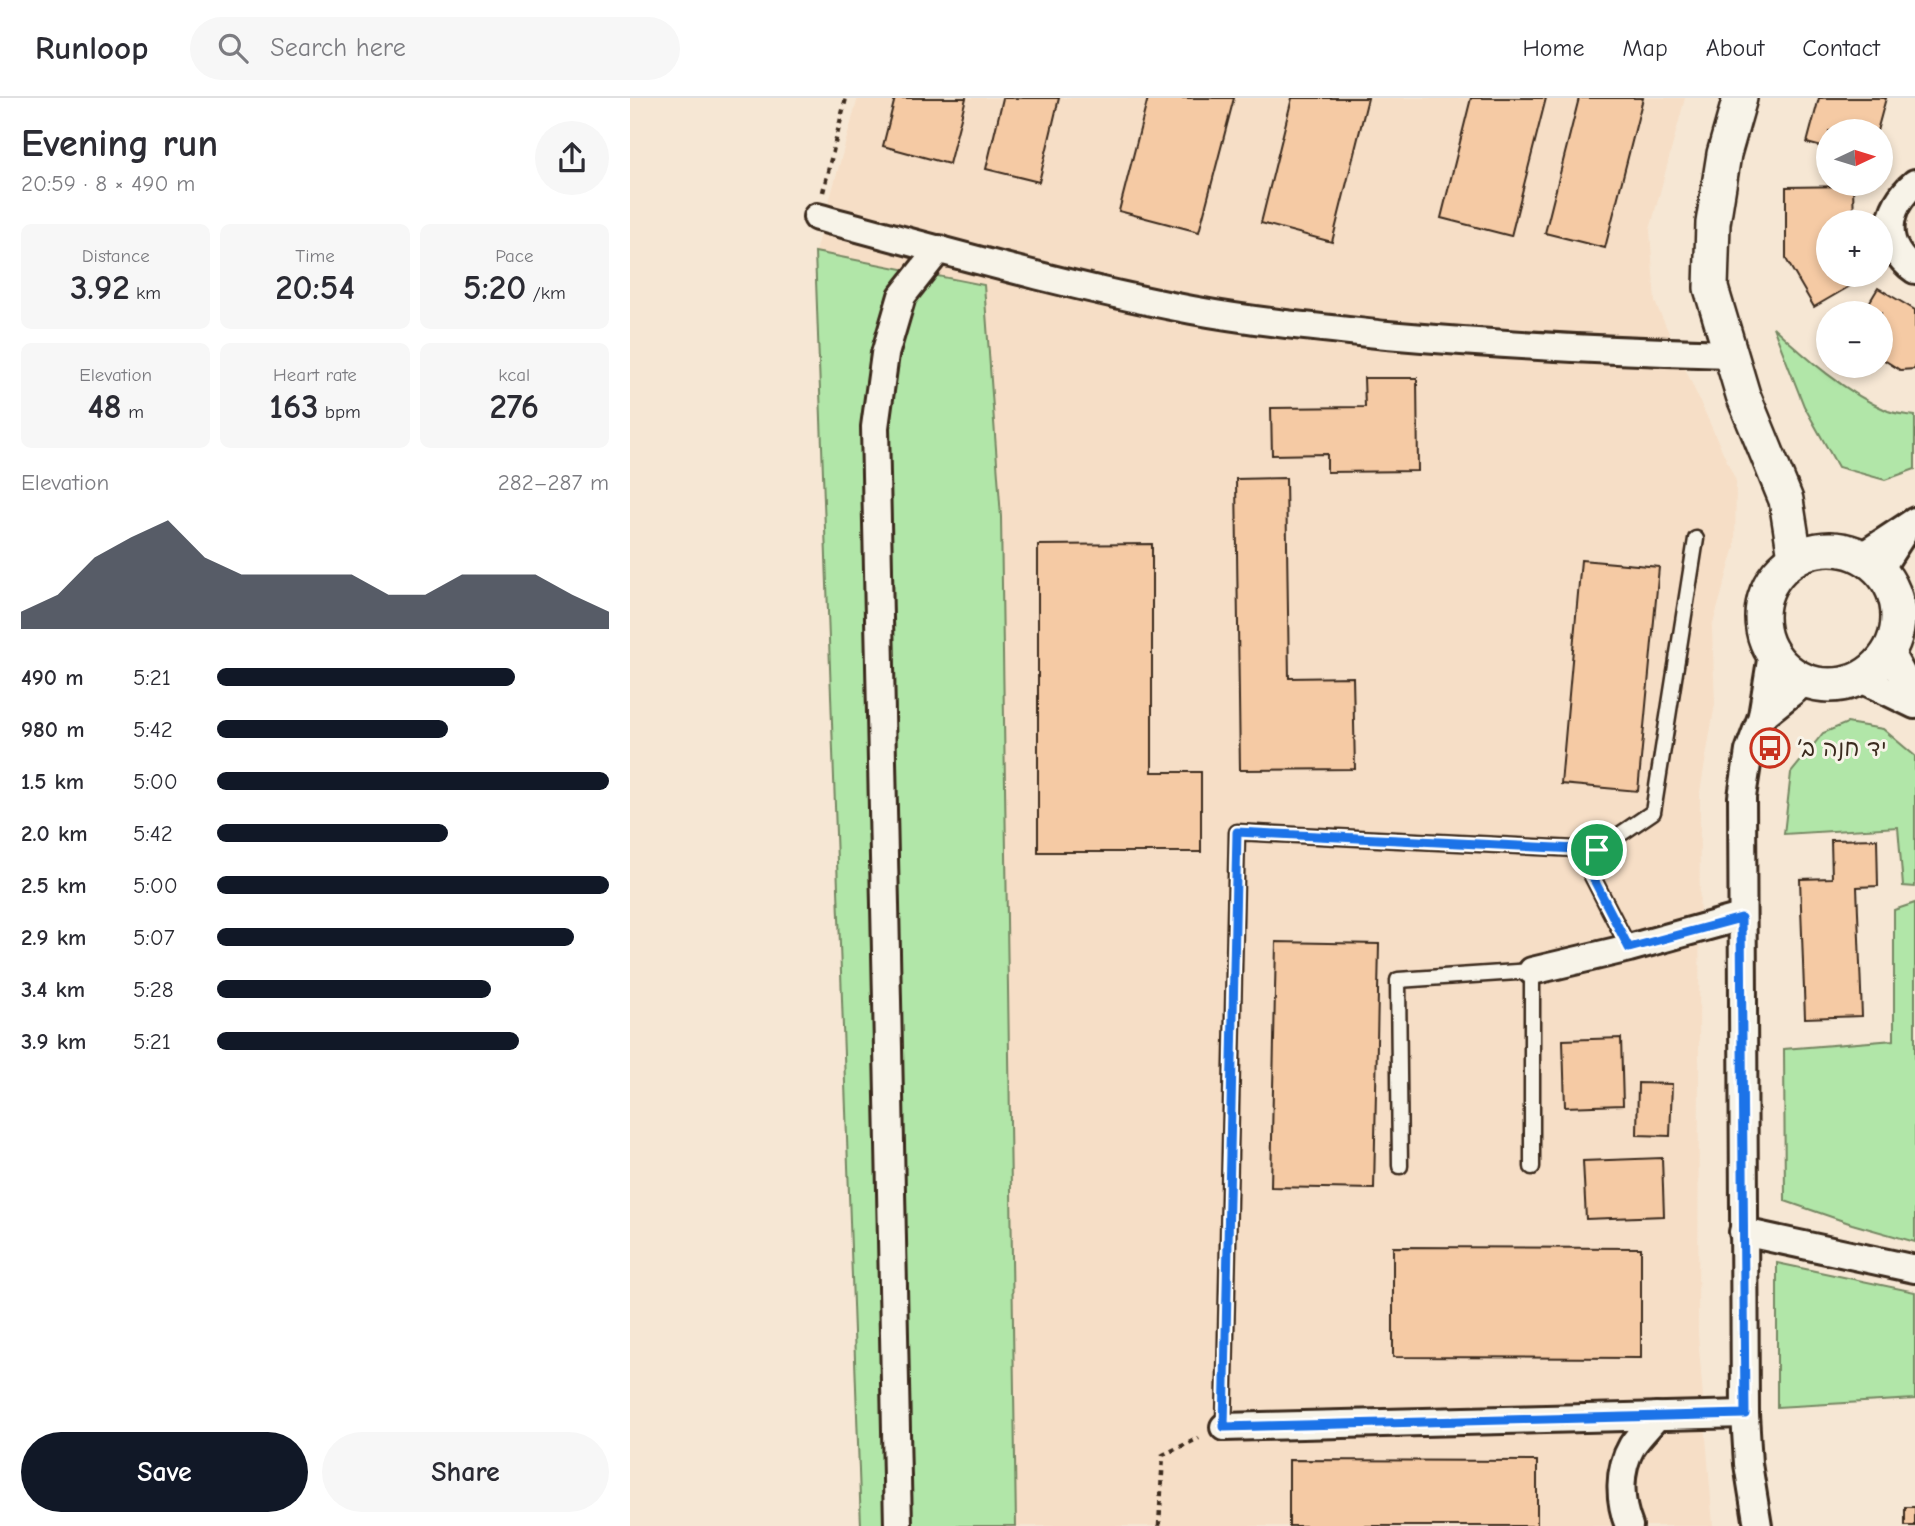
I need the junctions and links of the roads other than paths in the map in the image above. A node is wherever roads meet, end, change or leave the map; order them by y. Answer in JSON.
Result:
{"nodes":[{"id":1,"x":1740,"y":98,"type":"edge"},
{"id":2,"x":1915,"y":183,"type":"edge"},
{"id":3,"x":817,"y":217,"type":"road end"},
{"id":4,"x":939,"y":249,"type":"junction"},
{"id":5,"x":1915,"y":270,"type":"edge"},
{"id":6,"x":1731,"y":354,"type":"junction"},
{"id":7,"x":1786,"y":500,"type":"junction"},
{"id":8,"x":1911,"y":525,"type":"edge"},
{"id":9,"x":1696,"y":539,"type":"dead end"},
{"id":10,"x":1827,"y":548,"type":"junction"},
{"id":11,"x":1795,"y":557,"type":"junction"},
{"id":12,"x":1871,"y":562,"type":"junction"},
{"id":13,"x":1889,"y":651,"type":"junction"},
{"id":14,"x":1772,"y":654,"type":"junction"},
{"id":15,"x":1859,"y":678,"type":"junction"},
{"id":16,"x":1806,"y":681,"type":"junction"},
{"id":17,"x":1915,"y":698,"type":"edge"},
{"id":18,"x":1915,"y":705,"type":"edge"},
{"id":19,"x":1762,"y":716,"type":"junction"},
{"id":20,"x":1597,"y":850,"type":"junction"},
{"id":21,"x":1741,"y":918,"type":"junction"},
{"id":22,"x":1629,"y":948,"type":"junction"},
{"id":23,"x":1532,"y":971,"type":"junction"},
{"id":24,"x":1400,"y":1166,"type":"dead end"},
{"id":25,"x":1532,"y":1167,"type":"dead end"},
{"id":26,"x":1743,"y":1232,"type":"junction"},
{"id":27,"x":1915,"y":1269,"type":"edge"},
{"id":28,"x":1745,"y":1414,"type":"junction"},
{"id":29,"x":1657,"y":1416,"type":"junction"},
{"id":30,"x":1224,"y":1427,"type":"joint"},
{"id":31,"x":898,"y":1526,"type":"edge"},
{"id":32,"x":1629,"y":1526,"type":"edge"},
{"id":33,"x":1758,"y":1526,"type":"edge"}],
"edges":[{"from":1,"to":6,"type":"street"},
{"from":2,"to":5,"type":"street"},
{"from":3,"to":4,"type":"street"},
{"from":4,"to":6,"type":"street"},
{"from":4,"to":31,"type":"street"},
{"from":6,"to":7,"type":"street"},
{"from":7,"to":10,"type":"street"},
{"from":7,"to":11,"type":"street"},
{"from":8,"to":12,"type":"street"},
{"from":9,"to":20,"type":"lane"},
{"from":10,"to":11,"type":"street"},
{"from":10,"to":12,"type":"street"},
{"from":11,"to":14,"type":"street"},
{"from":12,"to":13,"type":"street"},
{"from":13,"to":15,"type":"street"},
{"from":13,"to":17,"type":"street"},
{"from":14,"to":16,"type":"street"},
{"from":14,"to":19,"type":"street"},
{"from":15,"to":16,"type":"street"},
{"from":15,"to":18,"type":"street"},
{"from":16,"to":19,"type":"street"},
{"from":19,"to":21,"type":"street"},
{"from":20,"to":22,"type":"lane"},
{"from":20,"to":30,"type":"lane"},
{"from":21,"to":22,"type":"street"},
{"from":21,"to":26,"type":"street"},
{"from":22,"to":23,"type":"street"},
{"from":23,"to":24,"type":"lane"},
{"from":23,"to":25,"type":"lane"},
{"from":26,"to":27,"type":"street"},
{"from":26,"to":28,"type":"street"},
{"from":28,"to":29,"type":"street"},
{"from":28,"to":33,"type":"street"},
{"from":29,"to":30,"type":"street"},
{"from":29,"to":32,"type":"street"}]}
